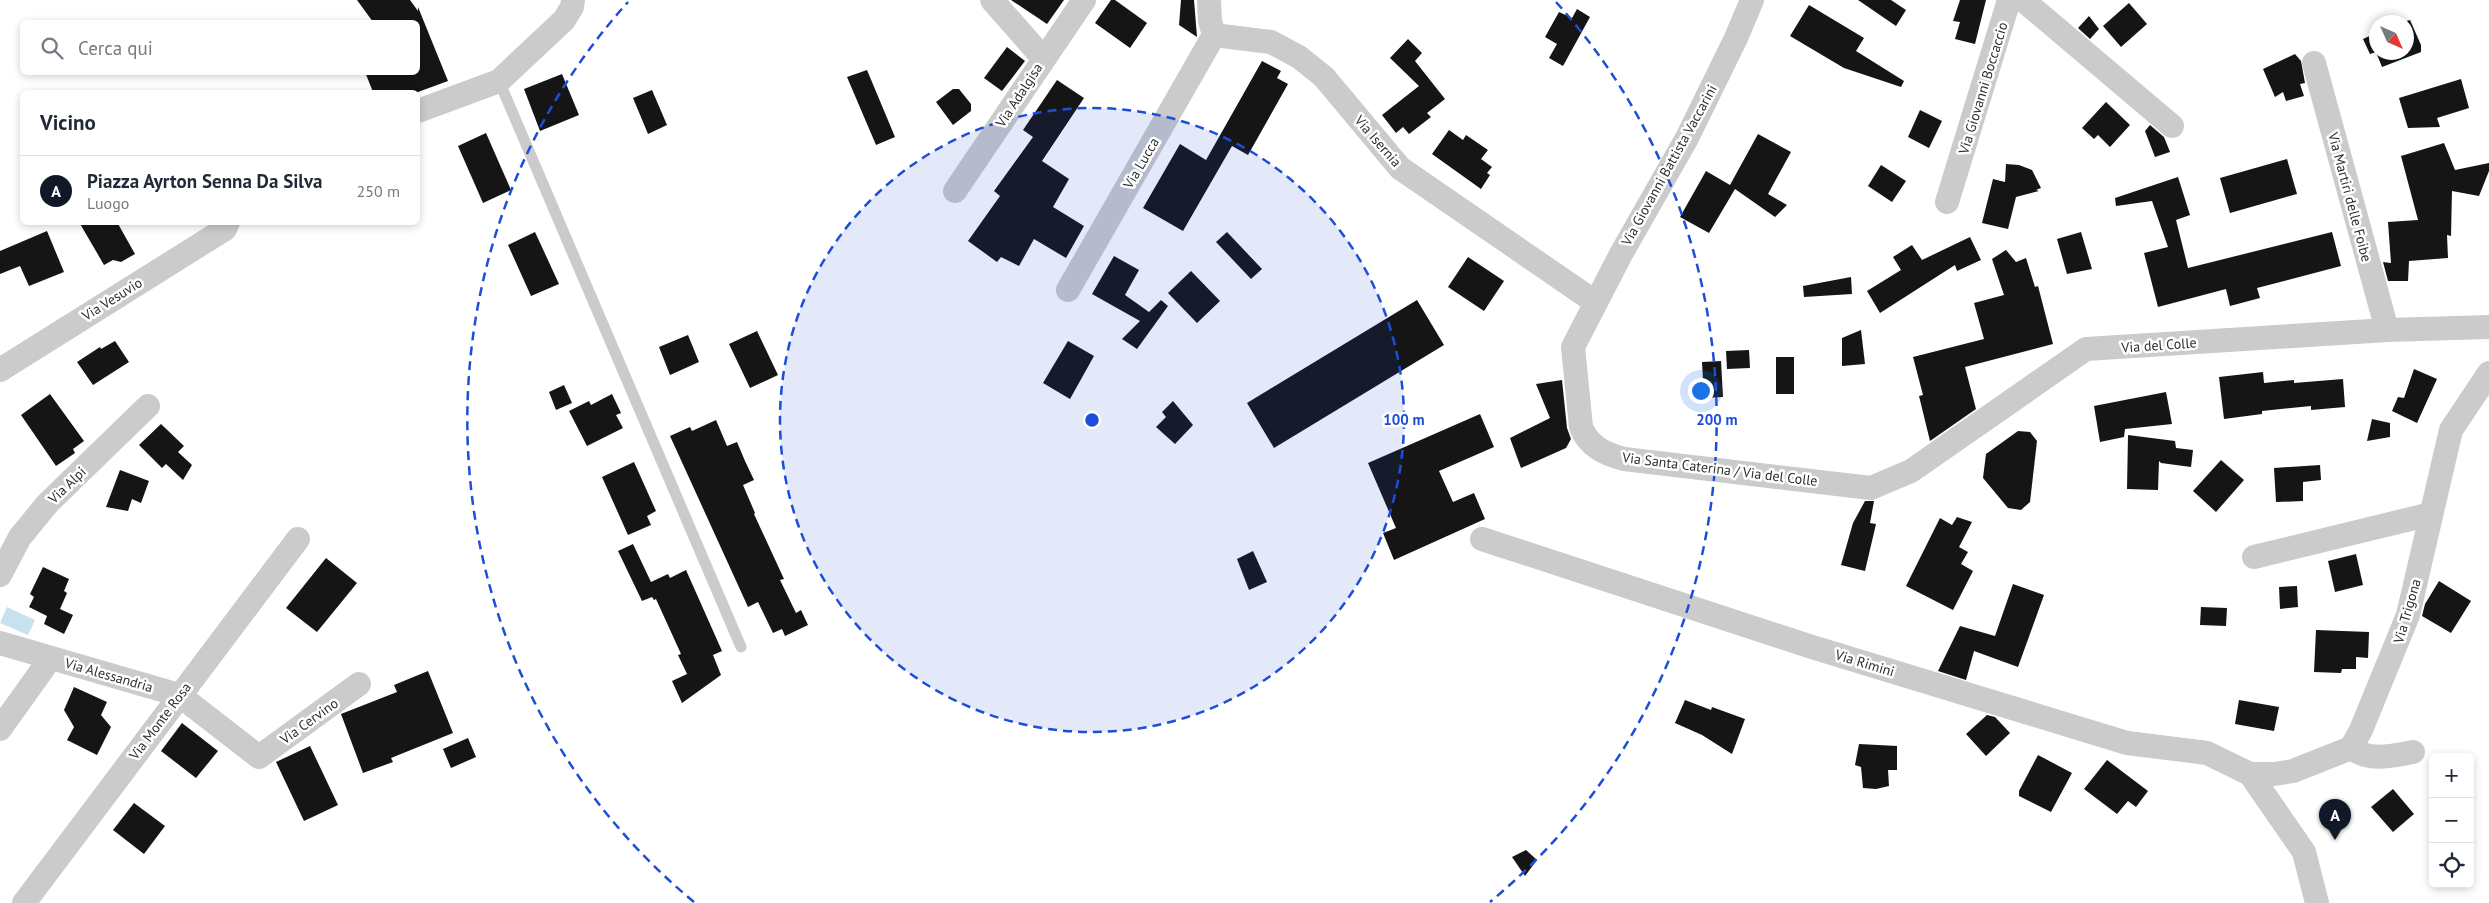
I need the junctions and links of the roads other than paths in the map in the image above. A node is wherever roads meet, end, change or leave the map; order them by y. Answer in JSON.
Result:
{"nodes":[{"id":1,"x":573,"y":0,"type":"edge"},
{"id":2,"x":992,"y":0,"type":"edge"},
{"id":3,"x":1084,"y":0,"type":"edge"},
{"id":4,"x":1209,"y":0,"type":"edge"},
{"id":5,"x":1752,"y":0,"type":"edge"},
{"id":6,"x":2009,"y":0,"type":"edge"},
{"id":7,"x":2023,"y":0,"type":"edge"},
{"id":8,"x":1214,"y":35,"type":"junction"},
{"id":9,"x":1044,"y":58,"type":"junction"},
{"id":10,"x":2314,"y":63,"type":"dead end"},
{"id":11,"x":499,"y":80,"type":"junction"},
{"id":12,"x":420,"y":110,"type":"edge"},
{"id":13,"x":2172,"y":126,"type":"dead end"},
{"id":14,"x":955,"y":191,"type":"dead end"},
{"id":15,"x":1947,"y":202,"type":"dead end"},
{"id":16,"x":226,"y":226,"type":"edge"},
{"id":17,"x":1068,"y":290,"type":"dead end"},
{"id":18,"x":1596,"y":302,"type":"junction"},
{"id":19,"x":2489,"y":327,"type":"edge"},
{"id":20,"x":2387,"y":330,"type":"junction"},
{"id":21,"x":0,"y":370,"type":"edge"},
{"id":22,"x":2489,"y":373,"type":"edge"},
{"id":23,"x":1577,"y":398,"type":"joint"},
{"id":24,"x":148,"y":406,"type":"dead end"},
{"id":25,"x":1871,"y":488,"type":"joint"},
{"id":26,"x":2431,"y":514,"type":"junction"},
{"id":27,"x":298,"y":539,"type":"dead end"},
{"id":28,"x":1482,"y":539,"type":"dead end"},
{"id":29,"x":2254,"y":557,"type":"dead end"},
{"id":30,"x":0,"y":575,"type":"edge"},
{"id":31,"x":0,"y":643,"type":"edge"},
{"id":32,"x":741,"y":647,"type":"dead end"},
{"id":33,"x":50,"y":659,"type":"junction"},
{"id":34,"x":359,"y":684,"type":"dead end"},
{"id":35,"x":179,"y":695,"type":"junction"},
{"id":36,"x":0,"y":729,"type":"edge"},
{"id":37,"x":2351,"y":748,"type":"junction"},
{"id":38,"x":2413,"y":752,"type":"dead end"},
{"id":39,"x":259,"y":757,"type":"joint"},
{"id":40,"x":2250,"y":774,"type":"junction"},
{"id":41,"x":24,"y":903,"type":"edge"},
{"id":42,"x":2317,"y":903,"type":"edge"}],
"edges":[{"from":1,"to":11,"type":"street"},
{"from":2,"to":9,"type":"street"},
{"from":3,"to":9,"type":"street","name":"Via Adalgisa"},
{"from":4,"to":8,"type":"street"},
{"from":5,"to":18,"type":"street","name":"Via Giovanni Battista Vaccarini"},
{"from":6,"to":15,"type":"street","name":"Via Giovanni Boccaccio"},
{"from":7,"to":13,"type":"street"},
{"from":8,"to":17,"type":"street","name":"Via Lucca"},
{"from":8,"to":18,"type":"street","name":"Via Isernia"},
{"from":9,"to":14,"type":"street","name":"Via Adalgisa"},
{"from":10,"to":20,"type":"street","name":"Via Martiri delle Foibe"},
{"from":11,"to":12,"type":"street"},
{"from":11,"to":32,"type":"lane"},
{"from":16,"to":21,"type":"street","name":"Via Vesuvio"},
{"from":18,"to":23,"type":"street","name":"Via Giovanni Battista Vaccarini"},
{"from":19,"to":20,"type":"street","name":"Via del Colle"},
{"from":20,"to":25,"type":"street","name":"Via del Colle"},
{"from":22,"to":26,"type":"street","name":"Via Trigona"},
{"from":23,"to":25,"type":"street","name":"Via Santa Caterina / Via del Colle"},
{"from":24,"to":30,"type":"street","name":"Via Alpi"},
{"from":26,"to":29,"type":"street"},
{"from":26,"to":37,"type":"street","name":"Via Trigona"},
{"from":27,"to":35,"type":"street","name":"Via Monte Rosa"},
{"from":28,"to":40,"type":"street","name":"Via Rimini"},
{"from":31,"to":33,"type":"street","name":"Via Alessandria"},
{"from":33,"to":35,"type":"street","name":"Via Alessandria"},
{"from":33,"to":36,"type":"street"},
{"from":34,"to":39,"type":"street","name":"Via Cervino"},
{"from":35,"to":39,"type":"street","name":"Via Alessandria"},
{"from":35,"to":41,"type":"street","name":"Via Monte Rosa"},
{"from":37,"to":38,"type":"street"},
{"from":37,"to":40,"type":"street"},
{"from":40,"to":42,"type":"street"}]}
